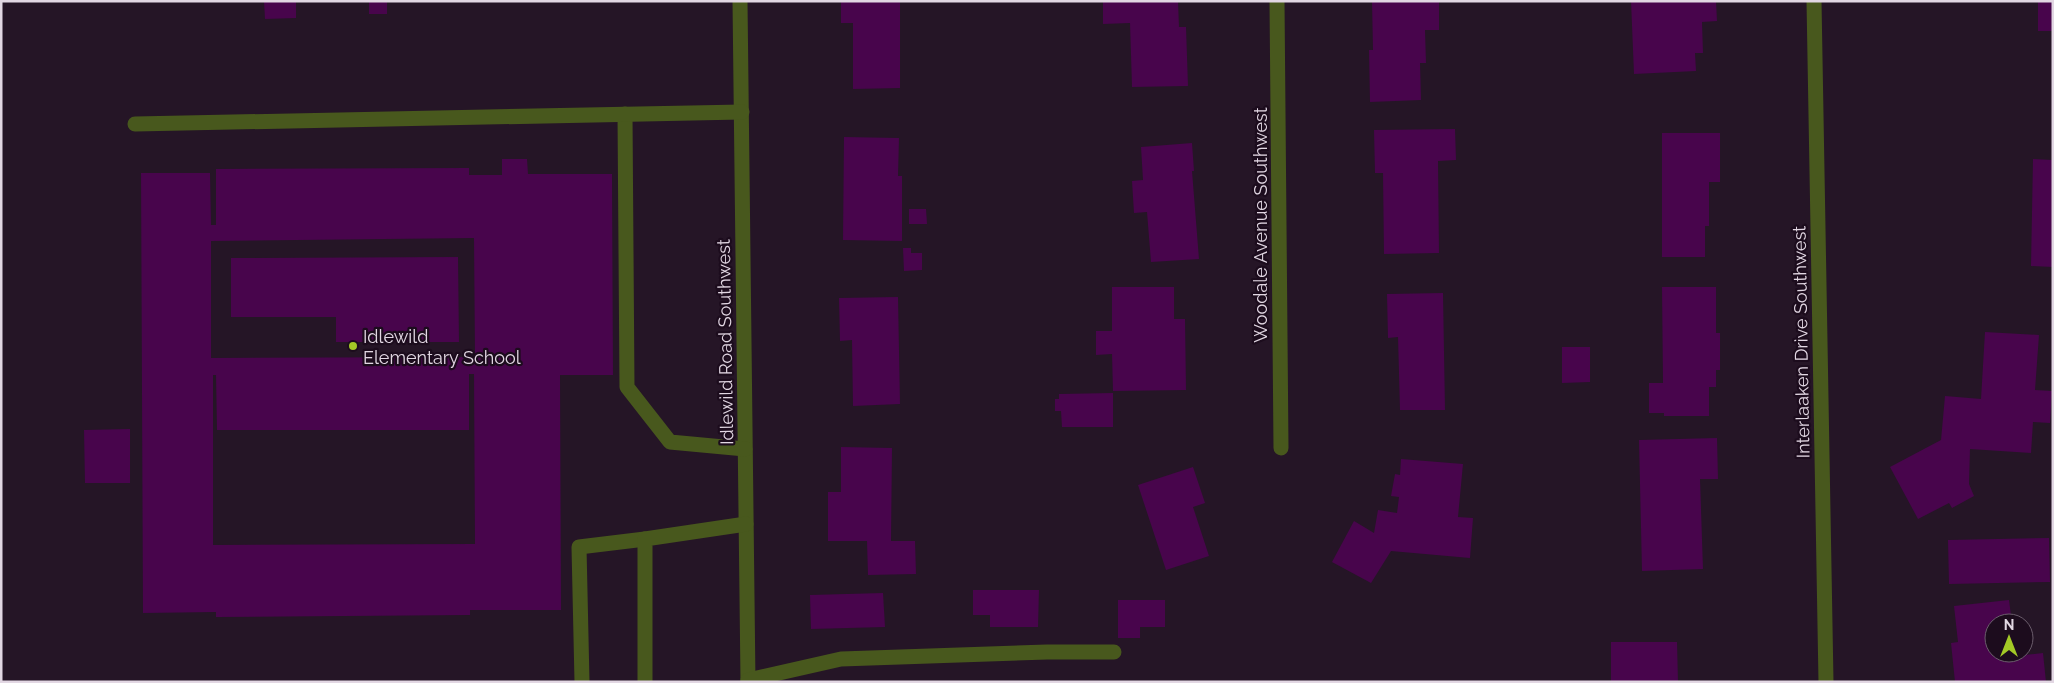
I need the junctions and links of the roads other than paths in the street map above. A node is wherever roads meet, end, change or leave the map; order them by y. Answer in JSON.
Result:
{"nodes":[{"id":1,"x":740,"y":1,"type":"edge"},
{"id":2,"x":1277,"y":1,"type":"edge"},
{"id":3,"x":1814,"y":1,"type":"edge"},
{"id":4,"x":742,"y":112,"type":"junction"},
{"id":5,"x":625,"y":114,"type":"junction"},
{"id":6,"x":135,"y":124,"type":"dead end"},
{"id":7,"x":1281,"y":448,"type":"dead end"},
{"id":8,"x":745,"y":450,"type":"junction"},
{"id":9,"x":746,"y":524,"type":"junction"},
{"id":10,"x":645,"y":539,"type":"junction"},
{"id":11,"x":1114,"y":652,"type":"dead end"},
{"id":12,"x":748,"y":681,"type":"edge"},
{"id":13,"x":582,"y":682,"type":"edge"},
{"id":14,"x":645,"y":682,"type":"edge"},
{"id":15,"x":1826,"y":682,"type":"edge"}],
"edges":[{"from":1,"to":4,"type":"street","name":"Idlewild Road Southwest"},
{"from":2,"to":7,"type":"street","name":"Woodale Avenue Southwest"},
{"from":3,"to":15,"type":"street","name":"Interlaaken Drive Southwest"},
{"from":4,"to":5,"type":"street"},
{"from":4,"to":8,"type":"street","name":"Idlewild Road Southwest"},
{"from":5,"to":6,"type":"street"},
{"from":5,"to":8,"type":"street"},
{"from":8,"to":9,"type":"street","name":"Idlewild Road Southwest"},
{"from":9,"to":10,"type":"street"},
{"from":9,"to":12,"type":"street","name":"Idlewild Road Southwest"},
{"from":10,"to":13,"type":"street"},
{"from":10,"to":14,"type":"street"},
{"from":11,"to":12,"type":"street"}]}
